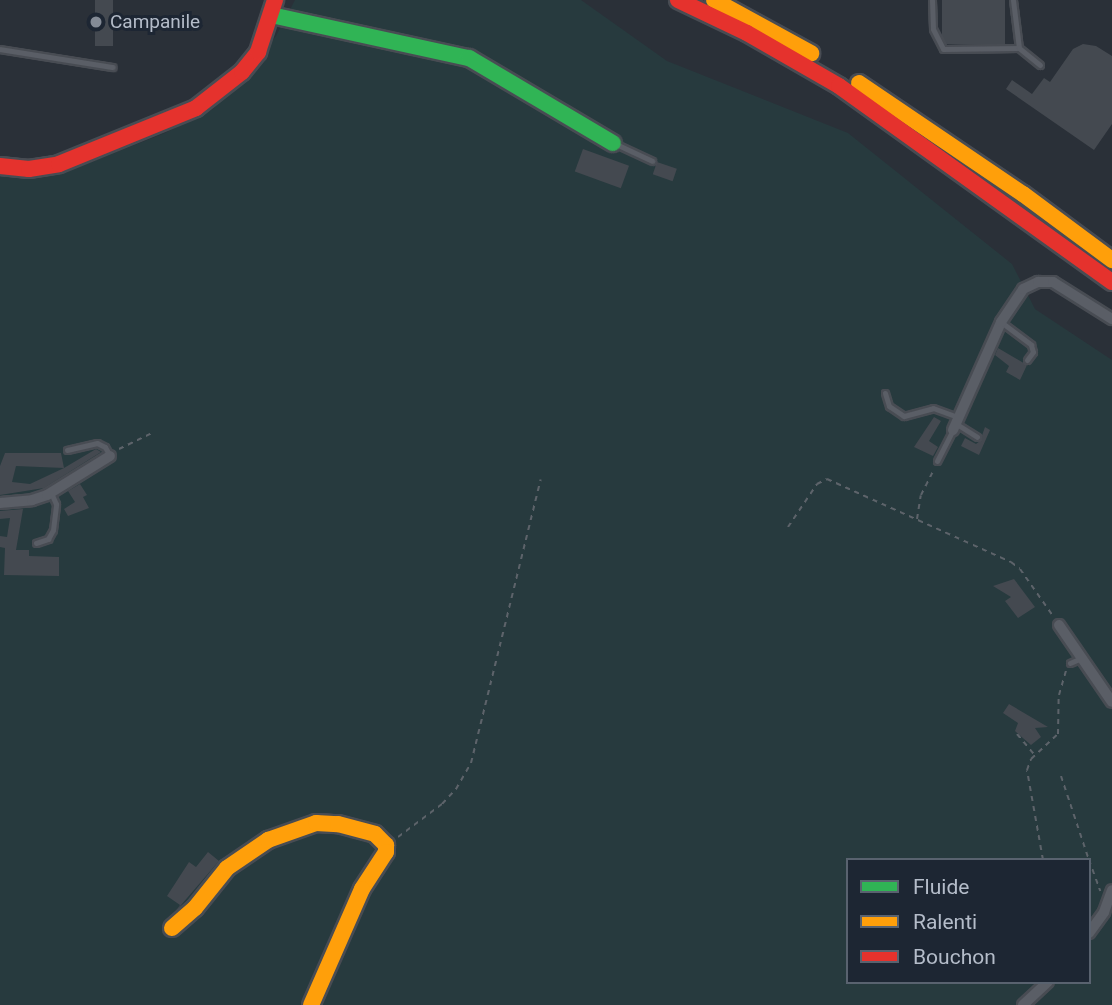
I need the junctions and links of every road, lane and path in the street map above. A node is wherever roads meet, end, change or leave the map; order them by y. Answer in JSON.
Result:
{"nodes":[{"id":1,"x":678,"y":0,"type":"edge"},
{"id":2,"x":714,"y":0,"type":"edge"},
{"id":3,"x":932,"y":0,"type":"edge"},
{"id":4,"x":1013,"y":0,"type":"edge"},
{"id":5,"x":273,"y":7,"type":"edge"},
{"id":6,"x":1019,"y":48,"type":"junction"},
{"id":7,"x":0,"y":49,"type":"edge"},
{"id":8,"x":1040,"y":65,"type":"dead end"},
{"id":9,"x":113,"y":67,"type":"dead end"},
{"id":10,"x":614,"y":143,"type":"joint"},
{"id":11,"x":652,"y":160,"type":"dead end"},
{"id":12,"x":0,"y":166,"type":"edge"},
{"id":13,"x":1112,"y":260,"type":"edge"},
{"id":14,"x":1112,"y":282,"type":"edge"},
{"id":15,"x":1112,"y":319,"type":"edge"},
{"id":16,"x":1001,"y":322,"type":"junction"},
{"id":17,"x":1027,"y":360,"type":"dead end"},
{"id":18,"x":885,"y":393,"type":"dead end"},
{"id":19,"x":955,"y":423,"type":"junction"},
{"id":20,"x":152,"y":433,"type":"dead end"},
{"id":21,"x":977,"y":437,"type":"dead end"},
{"id":22,"x":67,"y":450,"type":"dead end"},
{"id":23,"x":110,"y":456,"type":"junction"},
{"id":24,"x":937,"y":461,"type":"joint"},
{"id":25,"x":541,"y":479,"type":"dead end"},
{"id":26,"x":51,"y":492,"type":"junction"},
{"id":27,"x":0,"y":503,"type":"edge"},
{"id":28,"x":917,"y":520,"type":"junction"},
{"id":29,"x":788,"y":527,"type":"dead end"},
{"id":30,"x":36,"y":543,"type":"dead end"},
{"id":31,"x":1059,"y":625,"type":"joint"},
{"id":32,"x":1081,"y":658,"type":"junction"},
{"id":33,"x":1070,"y":663,"type":"joint"},
{"id":34,"x":1112,"y":702,"type":"edge"},
{"id":35,"x":1017,"y":734,"type":"dead end"},
{"id":36,"x":1034,"y":755,"type":"junction"},
{"id":37,"x":1061,"y":776,"type":"dead end"},
{"id":38,"x":386,"y":845,"type":"junction"},
{"id":39,"x":1044,"y":858,"type":"edge"},
{"id":40,"x":1088,"y":858,"type":"edge"},
{"id":41,"x":1091,"y":866,"type":"edge"},
{"id":42,"x":1112,"y":890,"type":"edge"},
{"id":43,"x":1099,"y":898,"type":"dead end"},
{"id":44,"x":172,"y":928,"type":"dead end"},
{"id":45,"x":1091,"y":930,"type":"edge"},
{"id":46,"x":1046,"y":984,"type":"edge"},
{"id":47,"x":311,"y":1005,"type":"edge"},
{"id":48,"x":1023,"y":1005,"type":"edge"}],
"edges":[{"from":1,"to":14,"type":"main road"},
{"from":2,"to":13,"type":"main road"},
{"from":3,"to":6,"type":"lane"},
{"from":4,"to":6,"type":"lane"},
{"from":5,"to":10,"type":"main road"},
{"from":5,"to":12,"type":"main road"},
{"from":6,"to":8,"type":"lane"},
{"from":7,"to":9,"type":"lane"},
{"from":10,"to":11,"type":"lane"},
{"from":15,"to":16,"type":"street"},
{"from":16,"to":17,"type":"lane"},
{"from":16,"to":19,"type":"street"},
{"from":18,"to":19,"type":"lane"},
{"from":19,"to":21,"type":"lane"},
{"from":19,"to":24,"type":"lane"},
{"from":20,"to":23,"type":"path"},
{"from":22,"to":23,"type":"lane"},
{"from":23,"to":26,"type":"street"},
{"from":24,"to":28,"type":"path"},
{"from":25,"to":38,"type":"path"},
{"from":26,"to":27,"type":"street"},
{"from":26,"to":30,"type":"lane"},
{"from":28,"to":29,"type":"path"},
{"from":28,"to":31,"type":"path"},
{"from":31,"to":32,"type":"street"},
{"from":32,"to":33,"type":"lane"},
{"from":32,"to":34,"type":"street"},
{"from":33,"to":36,"type":"path"},
{"from":35,"to":36,"type":"path"},
{"from":36,"to":39,"type":"path"},
{"from":37,"to":40,"type":"path"},
{"from":38,"to":44,"type":"main road"},
{"from":38,"to":47,"type":"main road"},
{"from":41,"to":43,"type":"path"},
{"from":42,"to":45,"type":"street"},
{"from":46,"to":48,"type":"street"}]}
